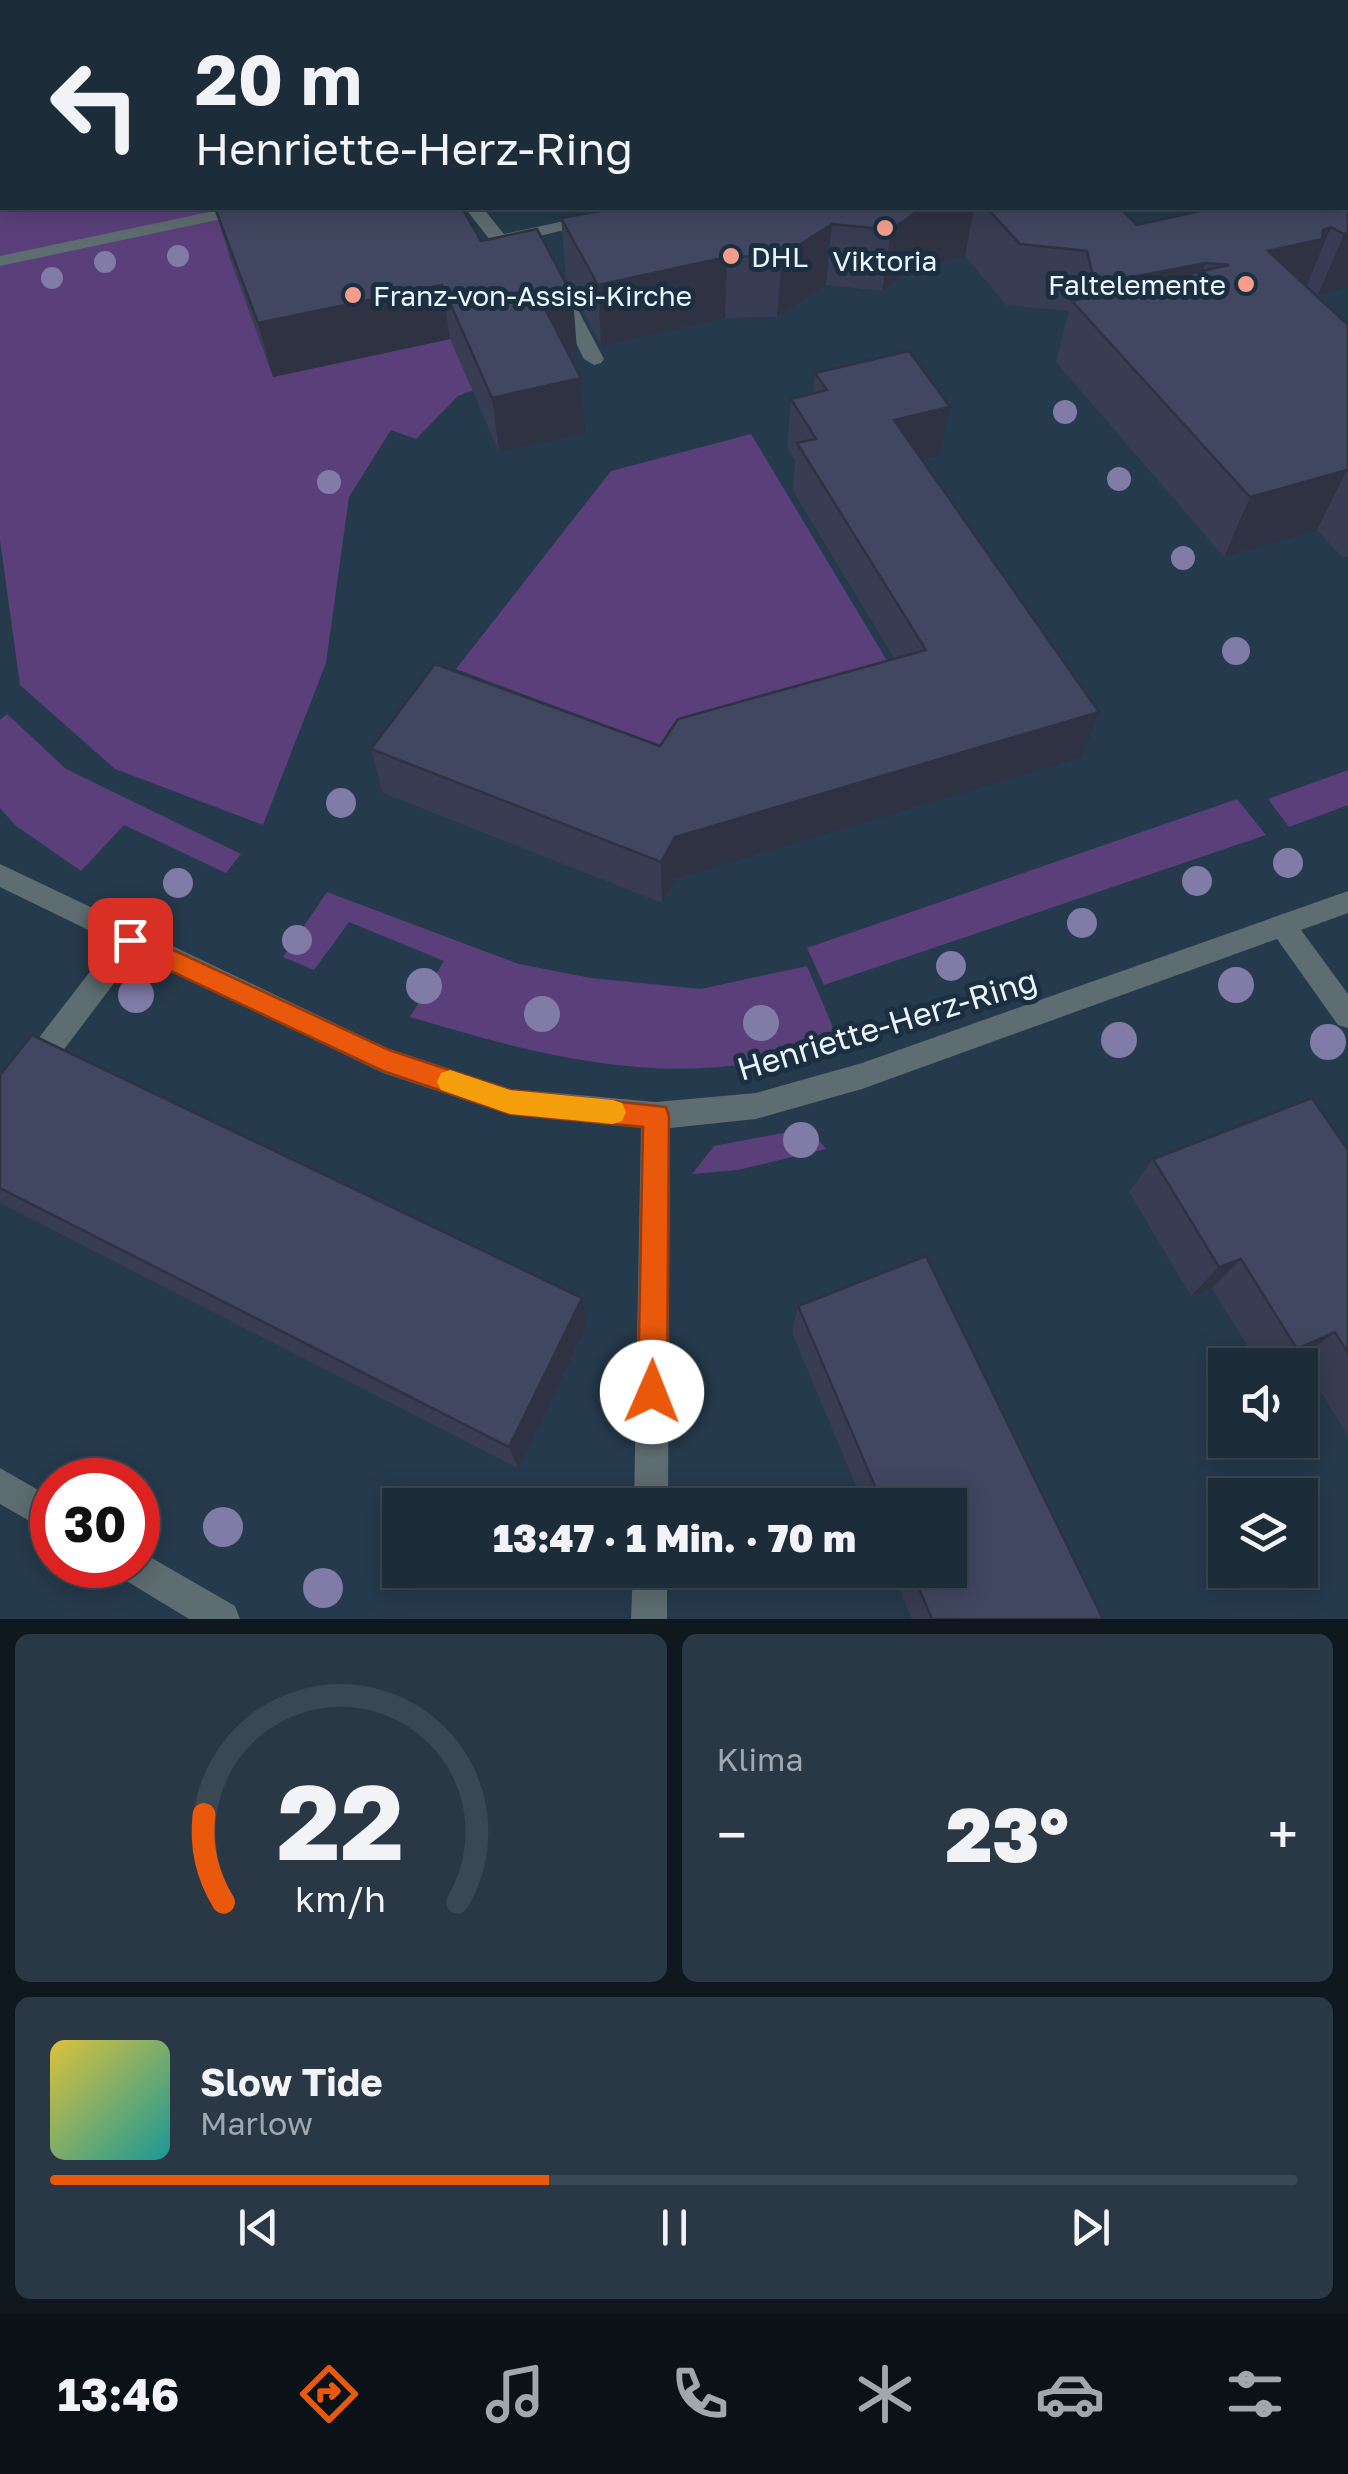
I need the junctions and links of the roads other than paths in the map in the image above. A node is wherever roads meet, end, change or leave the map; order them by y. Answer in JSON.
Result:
{"nodes":[{"id":1,"x":241,"y":210,"type":"edge"},
{"id":2,"x":475,"y":210,"type":"edge"},
{"id":3,"x":636,"y":210,"type":"edge"},
{"id":4,"x":553,"y":229,"type":"junction"},
{"id":5,"x":491,"y":243,"type":"junction"},
{"id":6,"x":0,"y":261,"type":"edge"},
{"id":7,"x":540,"y":262,"type":"junction"},
{"id":8,"x":594,"y":358,"type":"dead end"},
{"id":9,"x":0,"y":875,"type":"edge"},
{"id":10,"x":1348,"y":902,"type":"edge"},
{"id":11,"x":1282,"y":926,"type":"junction"},
{"id":12,"x":130,"y":940,"type":"junction"},
{"id":13,"x":1348,"y":1016,"type":"edge"},
{"id":14,"x":0,"y":1111,"type":"edge"},
{"id":15,"x":656,"y":1116,"type":"junction"},
{"id":16,"x":0,"y":1486,"type":"edge"},
{"id":17,"x":651,"y":1488,"type":"edge"},
{"id":18,"x":30,"y":1504,"type":"edge"},
{"id":19,"x":160,"y":1582,"type":"edge"},
{"id":20,"x":650,"y":1588,"type":"edge"},
{"id":21,"x":222,"y":1619,"type":"edge"},
{"id":22,"x":649,"y":1619,"type":"edge"}],
"edges":[{"from":1,"to":6,"type":"street"},
{"from":2,"to":5,"type":"street"},
{"from":3,"to":4,"type":"street"},
{"from":4,"to":5,"type":"street"},
{"from":4,"to":7,"type":"street"},
{"from":5,"to":7,"type":"street"},
{"from":7,"to":8,"type":"street"},
{"from":9,"to":12,"type":"street","name":"Henriette-Herz-Ring"},
{"from":10,"to":11,"type":"street","name":"Henriette-Herz-Ring"},
{"from":11,"to":13,"type":"street"},
{"from":11,"to":15,"type":"street","name":"Henriette-Herz-Ring"},
{"from":12,"to":14,"type":"street"},
{"from":12,"to":15,"type":"street","name":"Henriette-Herz-Ring"},
{"from":15,"to":17,"type":"street"},
{"from":16,"to":18,"type":"street"},
{"from":19,"to":21,"type":"street"},
{"from":20,"to":22,"type":"street"}]}
